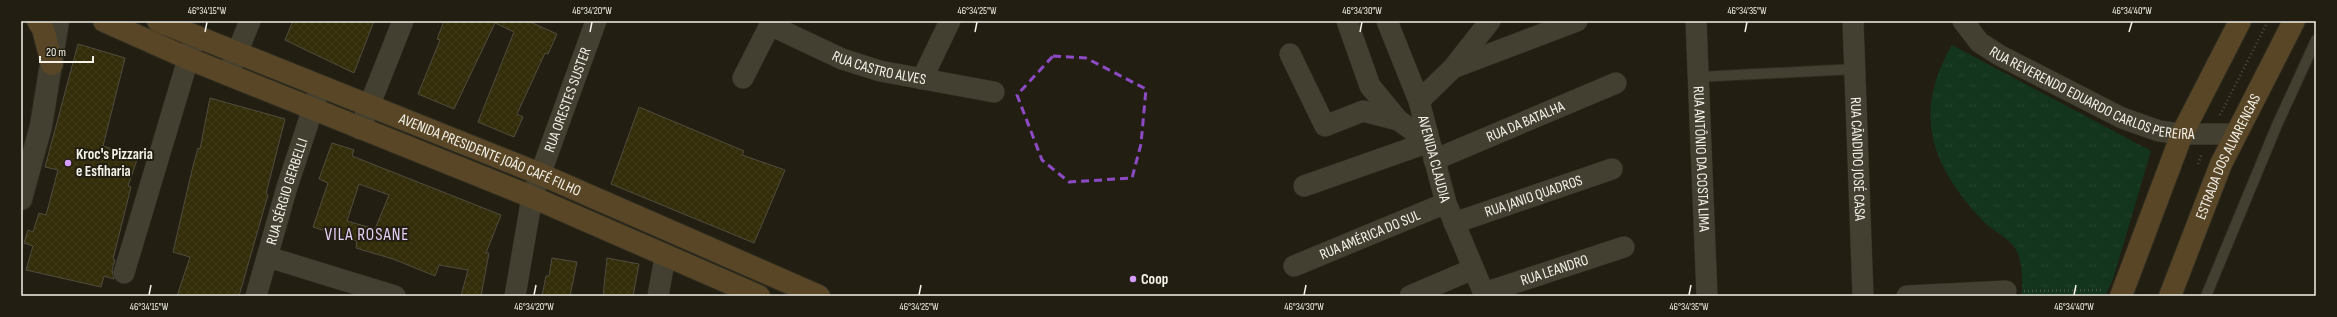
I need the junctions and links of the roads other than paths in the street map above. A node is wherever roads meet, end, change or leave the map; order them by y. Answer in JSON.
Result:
{"nodes":[{"id":1,"x":38,"y":21,"type":"edge"},
{"id":2,"x":58,"y":21,"type":"edge"},
{"id":3,"x":104,"y":21,"type":"edge"},
{"id":4,"x":158,"y":21,"type":"edge"},
{"id":5,"x":250,"y":21,"type":"edge"},
{"id":6,"x":403,"y":21,"type":"edge"},
{"id":7,"x":596,"y":21,"type":"edge"},
{"id":8,"x":950,"y":21,"type":"edge"},
{"id":9,"x":1346,"y":21,"type":"edge"},
{"id":10,"x":1387,"y":21,"type":"edge"},
{"id":11,"x":1490,"y":21,"type":"edge"},
{"id":12,"x":1577,"y":21,"type":"edge"},
{"id":13,"x":1696,"y":21,"type":"edge"},
{"id":14,"x":1853,"y":21,"type":"edge"},
{"id":15,"x":1963,"y":21,"type":"edge"},
{"id":16,"x":2240,"y":21,"type":"edge"},
{"id":17,"x":2294,"y":21,"type":"edge"},
{"id":18,"x":771,"y":23,"type":"edge"},
{"id":19,"x":195,"y":36,"type":"junction"},
{"id":20,"x":2316,"y":40,"type":"edge"},
{"id":21,"x":236,"y":53,"type":"junction"},
{"id":22,"x":1290,"y":54,"type":"dead end"},
{"id":23,"x":187,"y":58,"type":"junction"},
{"id":24,"x":52,"y":64,"type":"junction"},
{"id":25,"x":1453,"y":68,"type":"junction"},
{"id":26,"x":1855,"y":70,"type":"junction"},
{"id":27,"x":228,"y":74,"type":"junction"},
{"id":28,"x":1698,"y":77,"type":"junction"},
{"id":29,"x":743,"y":78,"type":"dead end"},
{"id":30,"x":922,"y":79,"type":"junction"},
{"id":31,"x":1616,"y":83,"type":"dead end"},
{"id":32,"x":320,"y":87,"type":"junction"},
{"id":33,"x":994,"y":92,"type":"dead end"},
{"id":34,"x":1418,"y":101,"type":"junction"},
{"id":35,"x":368,"y":107,"type":"junction"},
{"id":36,"x":312,"y":109,"type":"junction"},
{"id":37,"x":1398,"y":120,"type":"junction"},
{"id":38,"x":360,"y":129,"type":"junction"},
{"id":39,"x":2182,"y":134,"type":"junction"},
{"id":40,"x":2235,"y":134,"type":"junction"},
{"id":41,"x":1431,"y":151,"type":"junction"},
{"id":42,"x":1612,"y":169,"type":"dead end"},
{"id":43,"x":540,"y":174,"type":"junction"},
{"id":44,"x":1304,"y":186,"type":"dead end"},
{"id":45,"x":532,"y":197,"type":"junction"},
{"id":46,"x":21,"y":199,"type":"edge"},
{"id":47,"x":1446,"y":204,"type":"junction"},
{"id":48,"x":1454,"y":223,"type":"junction"},
{"id":49,"x":1624,"y":247,"type":"dead end"},
{"id":50,"x":665,"y":256,"type":"junction"},
{"id":51,"x":268,"y":257,"type":"junction"},
{"id":52,"x":1294,"y":266,"type":"dead end"},
{"id":53,"x":1473,"y":269,"type":"junction"},
{"id":54,"x":124,"y":272,"type":"dead end"},
{"id":55,"x":2006,"y":291,"type":"road end"},
{"id":56,"x":2123,"y":293,"type":"edge"},
{"id":57,"x":808,"y":294,"type":"edge"},
{"id":58,"x":1484,"y":295,"type":"edge"},
{"id":59,"x":256,"y":296,"type":"edge"},
{"id":60,"x":395,"y":296,"type":"edge"},
{"id":61,"x":515,"y":296,"type":"edge"},
{"id":62,"x":658,"y":296,"type":"edge"},
{"id":63,"x":759,"y":296,"type":"edge"},
{"id":64,"x":1410,"y":296,"type":"edge"},
{"id":65,"x":1707,"y":296,"type":"edge"},
{"id":66,"x":1863,"y":296,"type":"edge"},
{"id":67,"x":1907,"y":296,"type":"edge"},
{"id":68,"x":2170,"y":296,"type":"edge"},
{"id":69,"x":2206,"y":296,"type":"edge"}],
"edges":[{"from":1,"to":24,"type":"main road"},
{"from":2,"to":24,"type":"street"},
{"from":3,"to":23,"type":"main road","name":"AVENIDA PRESIDENTE JOÃO CAFÉ FILHO"},
{"from":4,"to":19,"type":"main road","name":"AVENIDA PRESIDENTE JOÃO CAFÉ FILHO"},
{"from":5,"to":21,"type":"street"},
{"from":6,"to":35,"type":"street"},
{"from":7,"to":43,"type":"street","name":"RUA ORESTES SUSTER"},
{"from":8,"to":30,"type":"street"},
{"from":9,"to":37,"type":"street"},
{"from":10,"to":34,"type":"street","name":"AVENIDA CLAUDIA"},
{"from":11,"to":25,"type":"street"},
{"from":12,"to":25,"type":"street"},
{"from":13,"to":28,"type":"street","name":"RUA ANTÔNIO DA COSTA LIMA"},
{"from":14,"to":26,"type":"street","name":"RUA CÂNDIDO JOSÉ CASA"},
{"from":15,"to":39,"type":"street","name":"RUA REVERENDO EDUARDO CARLOS PEREIRA"},
{"from":16,"to":39,"type":"main road"},
{"from":17,"to":40,"type":"main road","name":"ESTRADA DOS ALVARENGAS"},
{"from":18,"to":29,"type":"street"},
{"from":18,"to":30,"type":"street","name":"RUA CASTRO ALVES"},
{"from":19,"to":21,"type":"main road","name":"AVENIDA PRESIDENTE JOÃO CAFÉ FILHO"},
{"from":19,"to":23,"type":"street"},
{"from":20,"to":69,"type":"lane"},
{"from":21,"to":27,"type":"street"},
{"from":21,"to":32,"type":"main road","name":"AVENIDA PRESIDENTE JOÃO CAFÉ FILHO"},
{"from":22,"to":37,"type":"street"},
{"from":23,"to":27,"type":"main road","name":"AVENIDA PRESIDENTE JOÃO CAFÉ FILHO"},
{"from":23,"to":54,"type":"street"},
{"from":24,"to":46,"type":"street"},
{"from":25,"to":34,"type":"street"},
{"from":26,"to":28,"type":"lane"},
{"from":26,"to":66,"type":"street","name":"RUA CÂNDIDO JOSÉ CASA"},
{"from":27,"to":36,"type":"main road","name":"AVENIDA PRESIDENTE JOÃO CAFÉ FILHO"},
{"from":28,"to":65,"type":"street","name":"RUA ANTÔNIO DA COSTA LIMA"},
{"from":30,"to":33,"type":"street","name":"RUA CASTRO ALVES"},
{"from":31,"to":41,"type":"street","name":"RUA DA BATALHA"},
{"from":32,"to":35,"type":"main road","name":"AVENIDA PRESIDENTE JOÃO CAFÉ FILHO"},
{"from":32,"to":36,"type":"street","name":"RUA SÉRGIO GERBELLI"},
{"from":34,"to":41,"type":"street","name":"AVENIDA CLAUDIA"},
{"from":35,"to":38,"type":"street"},
{"from":35,"to":43,"type":"main road","name":"AVENIDA PRESIDENTE JOÃO CAFÉ FILHO"},
{"from":36,"to":38,"type":"main road","name":"AVENIDA PRESIDENTE JOÃO CAFÉ FILHO"},
{"from":36,"to":51,"type":"street","name":"RUA SÉRGIO GERBELLI"},
{"from":37,"to":41,"type":"street"},
{"from":38,"to":45,"type":"main road","name":"AVENIDA PRESIDENTE JOÃO CAFÉ FILHO"},
{"from":39,"to":40,"type":"street","name":"RUA REVERENDO EDUARDO CARLOS PEREIRA"},
{"from":39,"to":56,"type":"main road"},
{"from":40,"to":68,"type":"main road","name":"ESTRADA DOS ALVARENGAS"},
{"from":41,"to":44,"type":"street","name":"RUA DA BATALHA"},
{"from":41,"to":47,"type":"street","name":"AVENIDA CLAUDIA"},
{"from":42,"to":48,"type":"street","name":"RUA JANIO QUADROS"},
{"from":43,"to":45,"type":"street","name":"RUA ORESTES SUSTER"},
{"from":43,"to":57,"type":"main road","name":"AVENIDA PRESIDENTE JOÃO CAFÉ FILHO"},
{"from":45,"to":50,"type":"main road","name":"AVENIDA PRESIDENTE JOÃO CAFÉ FILHO"},
{"from":45,"to":61,"type":"street","name":"RUA ORESTES SUSTER"},
{"from":47,"to":48,"type":"street","name":"AVENIDA CLAUDIA"},
{"from":47,"to":52,"type":"street","name":"RUA AMÉRICA DO SUL"},
{"from":48,"to":53,"type":"street","name":"AVENIDA CLAUDIA"},
{"from":49,"to":58,"type":"street","name":"RUA LEANDRO"},
{"from":50,"to":62,"type":"street"},
{"from":50,"to":63,"type":"main road","name":"AVENIDA PRESIDENTE JOÃO CAFÉ FILHO"},
{"from":51,"to":59,"type":"street","name":"RUA SÉRGIO GERBELLI"},
{"from":51,"to":60,"type":"street"},
{"from":53,"to":58,"type":"street","name":"AVENIDA CLAUDIA"},
{"from":53,"to":64,"type":"street"},
{"from":55,"to":67,"type":"street"}]}
